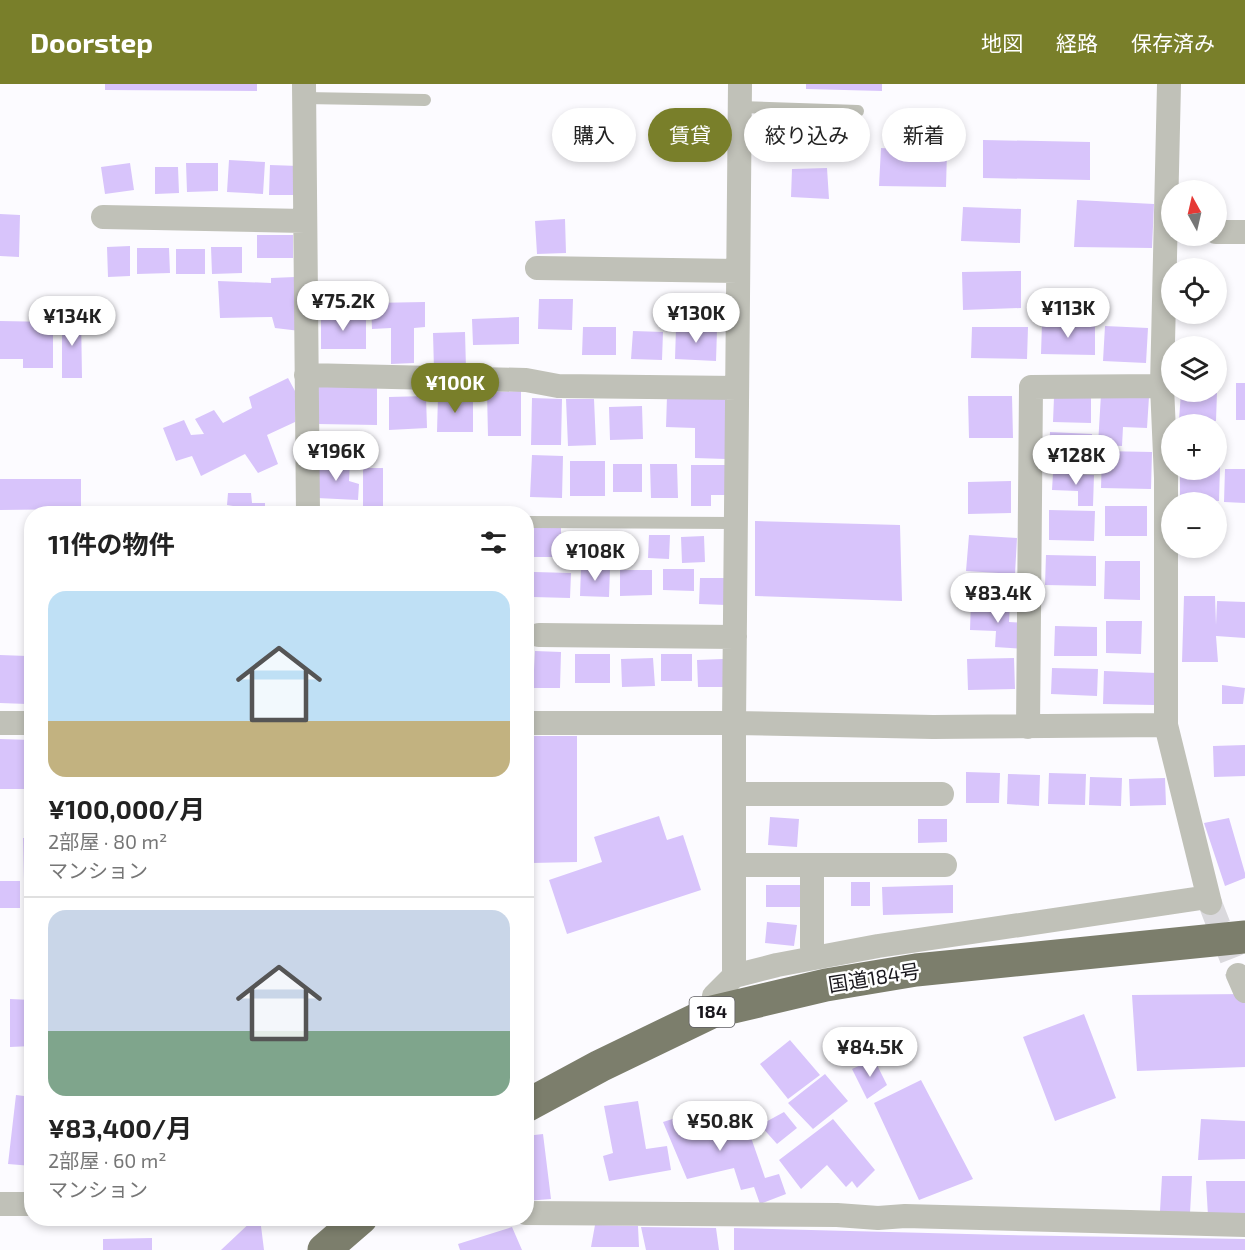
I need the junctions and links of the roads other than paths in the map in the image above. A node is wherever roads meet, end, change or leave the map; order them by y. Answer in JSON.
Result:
{"nodes":[{"id":1,"x":1168,"y":84,"type":"edge"},
{"id":2,"x":304,"y":91,"type":"edge"},
{"id":3,"x":740,"y":96,"type":"edge"},
{"id":4,"x":425,"y":100,"type":"dead end"},
{"id":5,"x":834,"y":108,"type":"edge"},
{"id":6,"x":1168,"y":180,"type":"edge"},
{"id":7,"x":103,"y":217,"type":"dead end"},
{"id":8,"x":305,"y":221,"type":"junction"},
{"id":9,"x":1227,"y":232,"type":"edge"},
{"id":10,"x":1245,"y":232,"type":"edge"},
{"id":11,"x":1167,"y":246,"type":"edge"},
{"id":12,"x":537,"y":268,"type":"dead end"},
{"id":13,"x":738,"y":271,"type":"junction"},
{"id":14,"x":1164,"y":336,"type":"edge"},
{"id":15,"x":306,"y":375,"type":"junction"},
{"id":16,"x":1161,"y":386,"type":"edge"},
{"id":17,"x":737,"y":388,"type":"junction"},
{"id":18,"x":1163,"y":402,"type":"edge"},
{"id":19,"x":308,"y":506,"type":"edge"},
{"id":20,"x":534,"y":522,"type":"edge"},
{"id":21,"x":736,"y":523,"type":"junction"},
{"id":22,"x":539,"y":635,"type":"dead end"},
{"id":23,"x":735,"y":637,"type":"junction"},
{"id":24,"x":0,"y":723,"type":"edge"},
{"id":25,"x":24,"y":723,"type":"edge"},
{"id":26,"x":534,"y":723,"type":"edge"},
{"id":27,"x":734,"y":723,"type":"junction"},
{"id":28,"x":1166,"y":725,"type":"junction"},
{"id":29,"x":1028,"y":727,"type":"junction"},
{"id":30,"x":734,"y":794,"type":"junction"},
{"id":31,"x":942,"y":794,"type":"dead end"},
{"id":32,"x":734,"y":865,"type":"junction"},
{"id":33,"x":813,"y":865,"type":"junction"},
{"id":34,"x":945,"y":865,"type":"dead end"},
{"id":35,"x":1245,"y":937,"type":"edge"},
{"id":36,"x":812,"y":947,"type":"dead end"},
{"id":37,"x":735,"y":976,"type":"junction"},
{"id":38,"x":712,"y":1012,"type":"junction"},
{"id":39,"x":534,"y":1102,"type":"edge"},
{"id":40,"x":0,"y":1204,"type":"edge"},
{"id":41,"x":24,"y":1204,"type":"edge"},
{"id":42,"x":534,"y":1213,"type":"edge"},
{"id":43,"x":1245,"y":1225,"type":"edge"},
{"id":44,"x":352,"y":1226,"type":"edge"},
{"id":45,"x":329,"y":1248,"type":"edge"}],
"edges":[{"from":1,"to":6,"type":"street"},
{"from":2,"to":4,"type":"lane"},
{"from":2,"to":8,"type":"street"},
{"from":3,"to":5,"type":"lane"},
{"from":3,"to":13,"type":"street"},
{"from":7,"to":8,"type":"street"},
{"from":8,"to":15,"type":"street"},
{"from":9,"to":10,"type":"street"},
{"from":11,"to":14,"type":"street"},
{"from":12,"to":13,"type":"street"},
{"from":13,"to":17,"type":"street"},
{"from":15,"to":17,"type":"street"},
{"from":15,"to":19,"type":"street"},
{"from":16,"to":29,"type":"street"},
{"from":17,"to":21,"type":"street"},
{"from":18,"to":28,"type":"street"},
{"from":20,"to":21,"type":"lane"},
{"from":21,"to":23,"type":"street"},
{"from":22,"to":23,"type":"street"},
{"from":23,"to":27,"type":"street"},
{"from":24,"to":25,"type":"street"},
{"from":26,"to":27,"type":"street"},
{"from":27,"to":29,"type":"street"},
{"from":27,"to":30,"type":"street"},
{"from":28,"to":29,"type":"street"},
{"from":28,"to":37,"type":"street"},
{"from":30,"to":31,"type":"street"},
{"from":30,"to":32,"type":"street"},
{"from":32,"to":33,"type":"street"},
{"from":32,"to":37,"type":"street"},
{"from":33,"to":34,"type":"street"},
{"from":33,"to":36,"type":"street"},
{"from":35,"to":38,"type":"highway","name":"国道184号","number":"184"},
{"from":37,"to":38,"type":"street"},
{"from":38,"to":39,"type":"highway","name":"国道184号","number":"184"},
{"from":40,"to":41,"type":"street"},
{"from":42,"to":43,"type":"street"},
{"from":44,"to":45,"type":"highway"}]}
